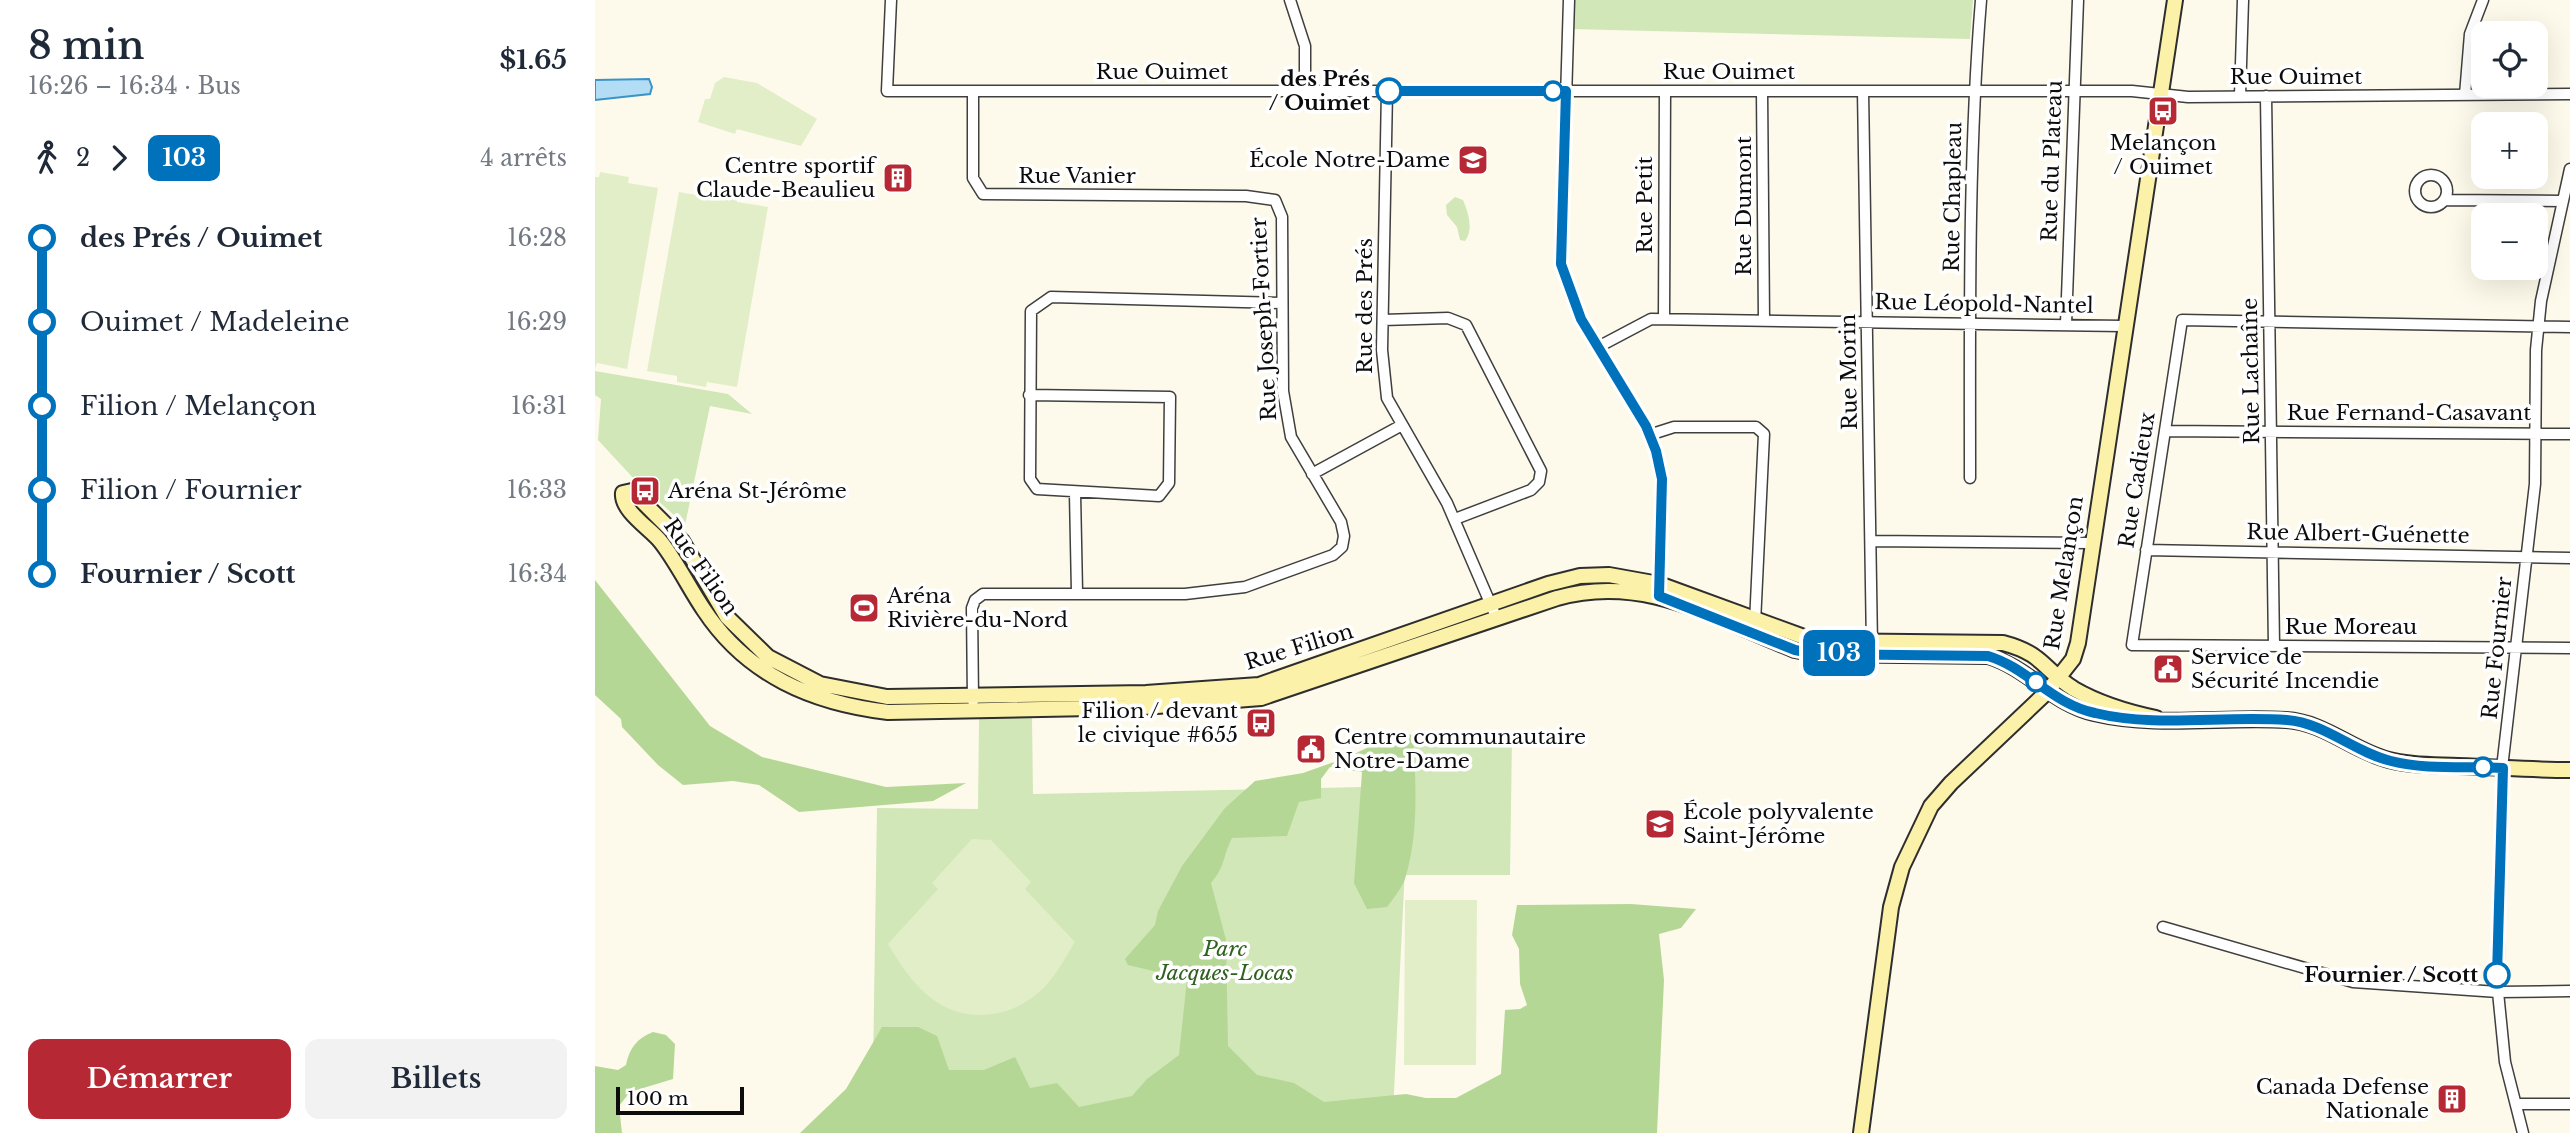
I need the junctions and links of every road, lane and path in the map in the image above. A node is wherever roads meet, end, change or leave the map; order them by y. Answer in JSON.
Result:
{"nodes":[{"id":1,"x":891,"y":0,"type":"edge"},
{"id":2,"x":1290,"y":0,"type":"edge"},
{"id":3,"x":1569,"y":0,"type":"edge"},
{"id":4,"x":1981,"y":0,"type":"edge"},
{"id":5,"x":2078,"y":0,"type":"edge"},
{"id":6,"x":2175,"y":0,"type":"edge"},
{"id":7,"x":2243,"y":0,"type":"edge"},
{"id":8,"x":2483,"y":0,"type":"edge"},
{"id":9,"x":973,"y":91,"type":"junction"},
{"id":10,"x":1305,"y":91,"type":"junction"},
{"id":11,"x":1387,"y":91,"type":"junction"},
{"id":12,"x":1566,"y":91,"type":"junction"},
{"id":13,"x":1665,"y":91,"type":"junction"},
{"id":14,"x":1762,"y":91,"type":"junction"},
{"id":15,"x":1863,"y":91,"type":"junction"},
{"id":16,"x":1975,"y":91,"type":"junction"},
{"id":17,"x":2073,"y":91,"type":"junction"},
{"id":18,"x":2160,"y":94,"type":"junction"},
{"id":19,"x":2570,"y":94,"type":"edge"},
{"id":20,"x":2465,"y":95,"type":"junction"},
{"id":21,"x":2239,"y":96,"type":"junction"},
{"id":22,"x":2266,"y":96,"type":"junction"},
{"id":23,"x":2570,"y":169,"type":"edge"},
{"id":24,"x":1275,"y":200,"type":"joint"},
{"id":25,"x":2445,"y":200,"type":"dead end"},
{"id":26,"x":2562,"y":201,"type":"junction"},
{"id":27,"x":1282,"y":303,"type":"junction"},
{"id":28,"x":1664,"y":319,"type":"junction"},
{"id":29,"x":1383,"y":320,"type":"junction"},
{"id":30,"x":1764,"y":320,"type":"junction"},
{"id":31,"x":1867,"y":322,"type":"junction"},
{"id":32,"x":2269,"y":322,"type":"junction"},
{"id":33,"x":1970,"y":323,"type":"junction"},
{"id":34,"x":2066,"y":324,"type":"junction"},
{"id":35,"x":2123,"y":326,"type":"junction"},
{"id":36,"x":2538,"y":326,"type":"junction"},
{"id":37,"x":2570,"y":327,"type":"edge"},
{"id":38,"x":1598,"y":347,"type":"junction"},
{"id":39,"x":1029,"y":395,"type":"junction"},
{"id":40,"x":1402,"y":425,"type":"junction"},
{"id":41,"x":2165,"y":431,"type":"junction"},
{"id":42,"x":2271,"y":432,"type":"junction"},
{"id":43,"x":2535,"y":433,"type":"junction"},
{"id":44,"x":2570,"y":434,"type":"edge"},
{"id":45,"x":1650,"y":435,"type":"junction"},
{"id":46,"x":1313,"y":474,"type":"junction"},
{"id":47,"x":1970,"y":478,"type":"dead end"},
{"id":48,"x":1075,"y":493,"type":"junction"},
{"id":49,"x":1455,"y":519,"type":"junction"},
{"id":50,"x":1871,"y":541,"type":"junction"},
{"id":51,"x":2091,"y":543,"type":"junction"},
{"id":52,"x":2146,"y":550,"type":"junction"},
{"id":53,"x":2273,"y":552,"type":"junction"},
{"id":54,"x":2526,"y":557,"type":"junction"},
{"id":55,"x":2570,"y":558,"type":"edge"},
{"id":56,"x":1578,"y":584,"type":"junction"},
{"id":57,"x":1659,"y":590,"type":"junction"},
{"id":58,"x":1077,"y":592,"type":"junction"},
{"id":59,"x":1492,"y":603,"type":"junction"},
{"id":60,"x":1497,"y":620,"type":"junction"},
{"id":61,"x":1754,"y":627,"type":"junction"},
{"id":62,"x":2132,"y":645,"type":"joint"},
{"id":63,"x":2274,"y":646,"type":"junction"},
{"id":64,"x":1872,"y":647,"type":"junction"},
{"id":65,"x":2516,"y":648,"type":"junction"},
{"id":66,"x":2570,"y":648,"type":"edge"},
{"id":67,"x":2060,"y":676,"type":"junction"},
{"id":68,"x":1260,"y":692,"type":"junction"},
{"id":69,"x":2047,"y":692,"type":"junction"},
{"id":70,"x":973,"y":703,"type":"junction"},
{"id":71,"x":2156,"y":719,"type":"junction"},
{"id":72,"x":2503,"y":768,"type":"junction"},
{"id":73,"x":2570,"y":769,"type":"edge"},
{"id":74,"x":2163,"y":927,"type":"dead end"},
{"id":75,"x":2570,"y":991,"type":"edge"},
{"id":76,"x":2498,"y":992,"type":"junction"},
{"id":77,"x":2517,"y":1104,"type":"junction"},
{"id":78,"x":2570,"y":1104,"type":"edge"},
{"id":79,"x":1861,"y":1133,"type":"edge"},
{"id":80,"x":2523,"y":1133,"type":"edge"}],
"edges":[{"from":1,"to":9,"type":"street","name":"Rue Ouimet"},
{"from":2,"to":10,"type":"street"},
{"from":3,"to":12,"type":"street"},
{"from":4,"to":16,"type":"street","name":"Rue Chapleau"},
{"from":5,"to":17,"type":"street","name":"Rue du Plateau"},
{"from":6,"to":18,"type":"street","name":"Rue Melançon"},
{"from":7,"to":21,"type":"street"},
{"from":8,"to":20,"type":"street"},
{"from":9,"to":10,"type":"street","name":"Rue Ouimet"},
{"from":9,"to":24,"type":"street","name":"Rue Vanier"},
{"from":10,"to":11,"type":"street","name":"Rue Ouimet"},
{"from":11,"to":12,"type":"street","name":"Rue Ouimet"},
{"from":11,"to":29,"type":"street","name":"Rue des Prés"},
{"from":12,"to":13,"type":"street","name":"Rue Ouimet"},
{"from":12,"to":38,"type":"street"},
{"from":13,"to":14,"type":"street","name":"Rue Ouimet"},
{"from":13,"to":28,"type":"street","name":"Rue Petit"},
{"from":14,"to":15,"type":"street","name":"Rue Ouimet"},
{"from":14,"to":30,"type":"street","name":"Rue Dumont"},
{"from":15,"to":16,"type":"street","name":"Rue Ouimet"},
{"from":15,"to":31,"type":"street","name":"Rue Morin"},
{"from":16,"to":17,"type":"street","name":"Rue Ouimet"},
{"from":16,"to":33,"type":"street","name":"Rue Chapleau"},
{"from":17,"to":18,"type":"street","name":"Rue Ouimet"},
{"from":17,"to":34,"type":"street","name":"Rue du Plateau"},
{"from":18,"to":21,"type":"street","name":"Rue Ouimet"},
{"from":18,"to":35,"type":"street","name":"Rue Melançon"},
{"from":19,"to":20,"type":"street","name":"Rue Ouimet"},
{"from":20,"to":22,"type":"street","name":"Rue Ouimet"},
{"from":21,"to":22,"type":"street","name":"Rue Ouimet"},
{"from":22,"to":32,"type":"street","name":"Rue Lachaîne"},
{"from":23,"to":26,"type":"street","name":"Rue Fournier"},
{"from":24,"to":27,"type":"street","name":"Rue Joseph-Fortier"},
{"from":25,"to":26,"type":"street"},
{"from":26,"to":36,"type":"street","name":"Rue Fournier"},
{"from":27,"to":39,"type":"street"},
{"from":27,"to":46,"type":"street","name":"Rue Joseph-Fortier"},
{"from":28,"to":30,"type":"street","name":"Rue Léopold-Nantel"},
{"from":28,"to":38,"type":"street","name":"Rue Léopold-Nantel"},
{"from":29,"to":40,"type":"street","name":"Rue des Prés"},
{"from":29,"to":49,"type":"street"},
{"from":30,"to":31,"type":"street","name":"Rue Léopold-Nantel"},
{"from":31,"to":33,"type":"street","name":"Rue Léopold-Nantel"},
{"from":31,"to":50,"type":"street","name":"Rue Morin"},
{"from":32,"to":36,"type":"street"},
{"from":32,"to":41,"type":"street","name":"Rue Cadieux"},
{"from":32,"to":42,"type":"street","name":"Rue Lachaîne"},
{"from":33,"to":34,"type":"street","name":"Rue Léopold-Nantel"},
{"from":33,"to":47,"type":"street","name":"Rue Chapleau"},
{"from":34,"to":35,"type":"street","name":"Rue Léopold-Nantel"},
{"from":35,"to":51,"type":"street","name":"Rue Melançon"},
{"from":36,"to":37,"type":"street"},
{"from":36,"to":43,"type":"street","name":"Rue Fournier"},
{"from":38,"to":45,"type":"street"},
{"from":39,"to":48,"type":"street"},
{"from":39,"to":48,"type":"street"},
{"from":40,"to":46,"type":"street"},
{"from":40,"to":49,"type":"street","name":"Rue des Prés"},
{"from":41,"to":42,"type":"street","name":"Rue Fernand-Casavant"},
{"from":41,"to":52,"type":"street","name":"Rue Cadieux"},
{"from":42,"to":43,"type":"street","name":"Rue Fernand-Casavant"},
{"from":42,"to":53,"type":"street","name":"Rue Lachaîne"},
{"from":43,"to":44,"type":"street","name":"Rue Fernand-Casavant"},
{"from":43,"to":54,"type":"street","name":"Rue Fournier"},
{"from":45,"to":57,"type":"street"},
{"from":45,"to":61,"type":"street"},
{"from":46,"to":58,"type":"street","name":"Rue Joseph-Fortier"},
{"from":48,"to":58,"type":"street"},
{"from":49,"to":59,"type":"street","name":"Rue des Prés"},
{"from":50,"to":51,"type":"street"},
{"from":50,"to":64,"type":"street","name":"Rue Morin"},
{"from":51,"to":67,"type":"street","name":"Rue Melançon"},
{"from":52,"to":53,"type":"street","name":"Rue Albert-Guénette"},
{"from":52,"to":62,"type":"street","name":"Rue Cadieux"},
{"from":53,"to":54,"type":"street","name":"Rue Albert-Guénette"},
{"from":53,"to":63,"type":"street","name":"Rue Lachaîne"},
{"from":54,"to":55,"type":"street","name":"Rue Albert-Guénette"},
{"from":54,"to":65,"type":"street","name":"Rue Fournier"},
{"from":56,"to":57,"type":"street","name":"Rue Filion"},
{"from":56,"to":59,"type":"street","name":"Rue Filion"},
{"from":56,"to":60,"type":"street","name":"Rue Filion"},
{"from":57,"to":61,"type":"street","name":"Rue Filion"},
{"from":58,"to":70,"type":"street","name":"Rue Joseph-Fortier"},
{"from":59,"to":60,"type":"street","name":"Rue des Prés"},
{"from":59,"to":68,"type":"street","name":"Rue Filion"},
{"from":60,"to":68,"type":"street","name":"Rue Filion"},
{"from":61,"to":64,"type":"street","name":"Rue Filion"},
{"from":62,"to":63,"type":"street","name":"Rue Moreau"},
{"from":63,"to":65,"type":"street","name":"Rue Moreau"},
{"from":64,"to":67,"type":"street","name":"Rue Filion"},
{"from":64,"to":69,"type":"street","name":"Rue Filion"},
{"from":65,"to":66,"type":"street","name":"Rue Moreau"},
{"from":65,"to":72,"type":"street","name":"Rue Fournier"},
{"from":67,"to":69,"type":"street","name":"Rue Melançon"},
{"from":67,"to":71,"type":"street","name":"Rue Filion"},
{"from":68,"to":70,"type":"street","name":"Rue Filion"},
{"from":69,"to":71,"type":"street","name":"Rue Filion"},
{"from":69,"to":79,"type":"street","name":"Rue Melançon"},
{"from":70,"to":70,"type":"street","name":"Rue Filion"},
{"from":71,"to":72,"type":"street","name":"Rue Filion"},
{"from":72,"to":73,"type":"street","name":"Rue Filion"},
{"from":72,"to":76,"type":"street","name":"Rue Fournier"},
{"from":74,"to":76,"type":"street"},
{"from":75,"to":76,"type":"street"},
{"from":76,"to":77,"type":"street","name":"Rue Fournier"},
{"from":77,"to":78,"type":"street"},
{"from":77,"to":80,"type":"street","name":"Rue Fournier"}]}
